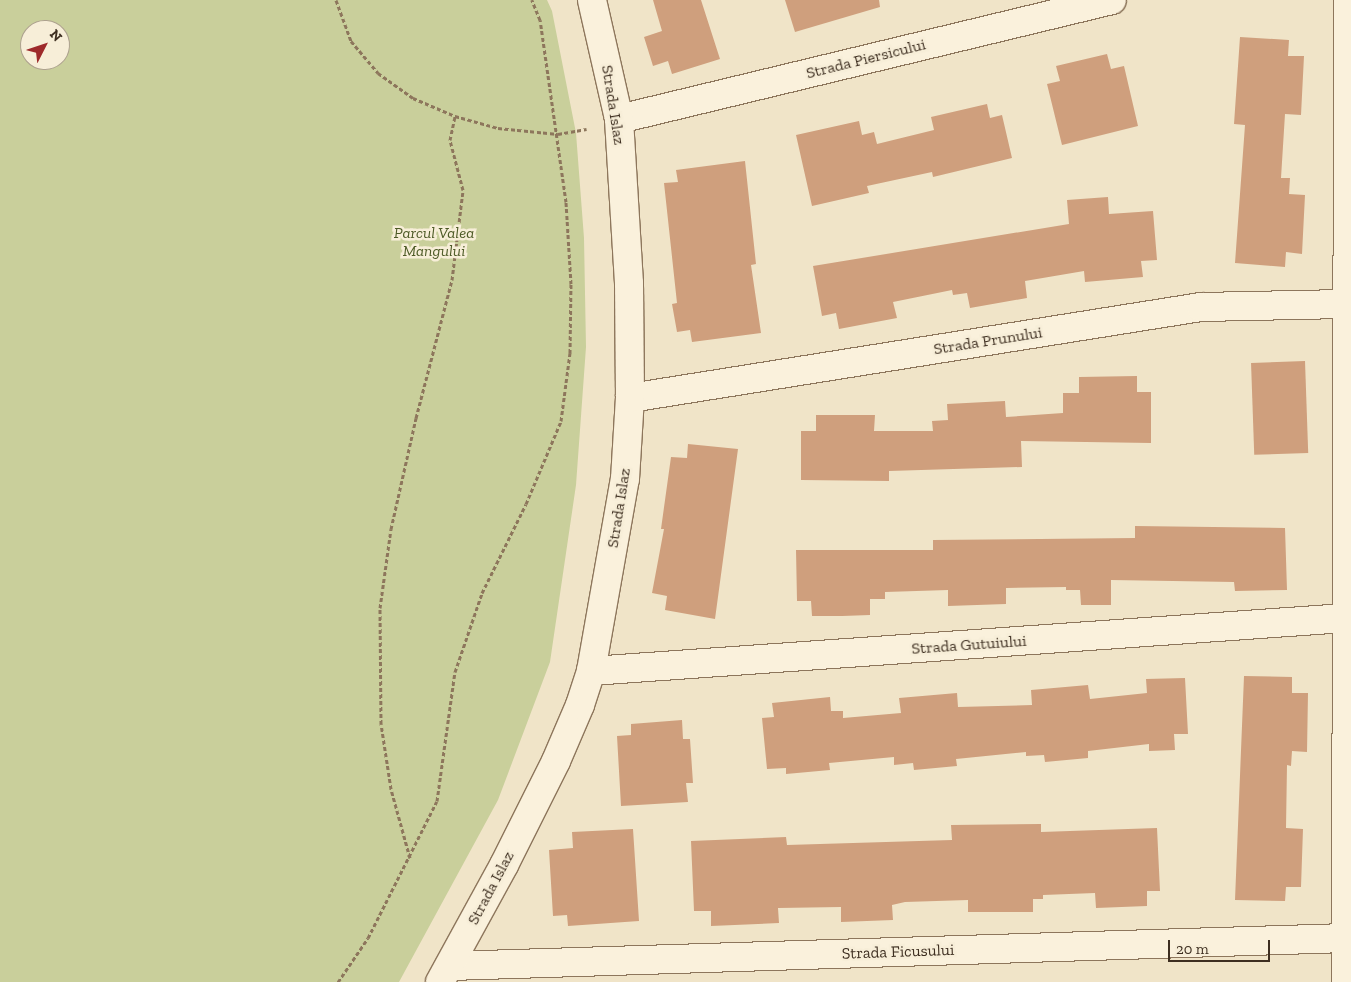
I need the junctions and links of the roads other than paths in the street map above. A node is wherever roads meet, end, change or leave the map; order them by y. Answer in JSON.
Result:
{"nodes":[{"id":1,"x":592,"y":0,"type":"edge"},
{"id":2,"x":1112,"y":0,"type":"edge"},
{"id":3,"x":1348,"y":0,"type":"edge"},
{"id":4,"x":619,"y":119,"type":"junction"},
{"id":5,"x":1348,"y":304,"type":"junction"},
{"id":6,"x":630,"y":398,"type":"junction"},
{"id":7,"x":1346,"y":618,"type":"junction"},
{"id":8,"x":591,"y":671,"type":"junction"},
{"id":9,"x":1348,"y":893,"type":"edge"},
{"id":10,"x":1346,"y":938,"type":"junction"},
{"id":11,"x":445,"y":974,"type":"edge"},
{"id":12,"x":1346,"y":982,"type":"edge"}],
"edges":[{"from":1,"to":4,"type":"street","name":"Strada Islaz"},
{"from":2,"to":4,"type":"street","name":"Strada Piersicului"},
{"from":3,"to":5,"type":"street"},
{"from":4,"to":6,"type":"street","name":"Strada Islaz"},
{"from":5,"to":6,"type":"street","name":"Strada Prunului"},
{"from":5,"to":7,"type":"street"},
{"from":6,"to":8,"type":"street","name":"Strada Islaz"},
{"from":7,"to":8,"type":"street","name":"Strada Gutuiului"},
{"from":7,"to":9,"type":"street"},
{"from":8,"to":11,"type":"street","name":"Strada Islaz"},
{"from":9,"to":10,"type":"street"},
{"from":10,"to":11,"type":"street","name":"Strada Ficusului"},
{"from":10,"to":12,"type":"street"}]}
